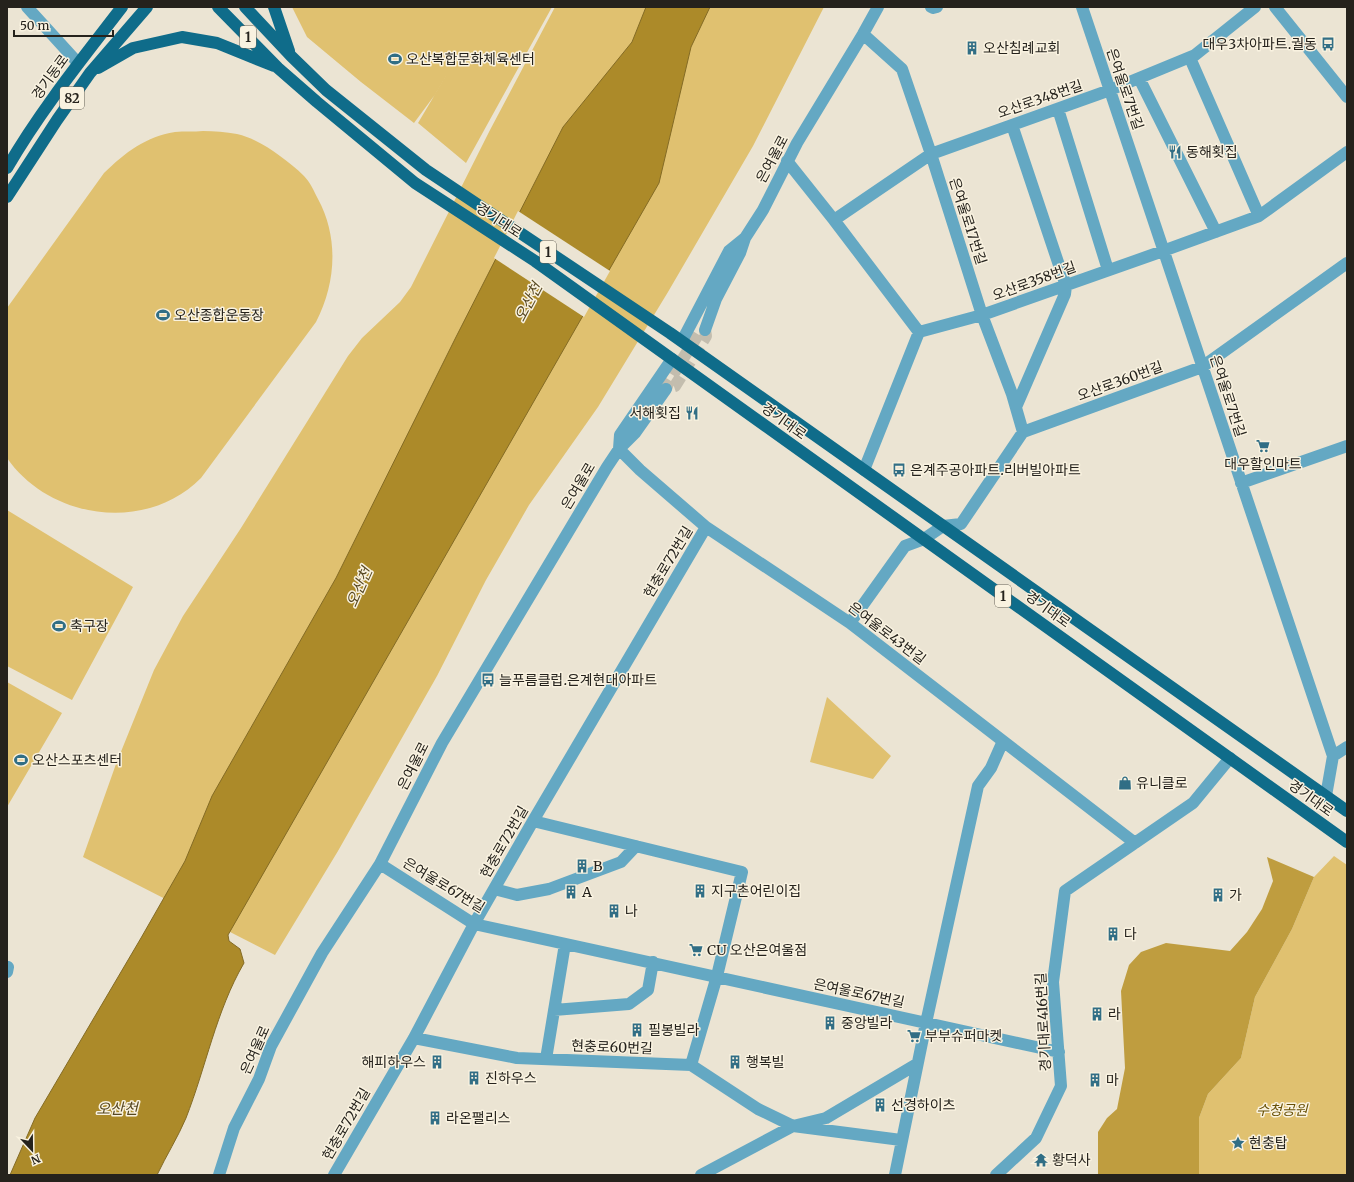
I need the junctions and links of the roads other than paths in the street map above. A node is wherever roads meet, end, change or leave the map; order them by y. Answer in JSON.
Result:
{"nodes":[{"id":1,"x":27,"y":7,"type":"edge"},
{"id":2,"x":112,"y":7,"type":"edge"},
{"id":3,"x":122,"y":7,"type":"edge"},
{"id":4,"x":147,"y":7,"type":"edge"},
{"id":5,"x":218,"y":7,"type":"edge"},
{"id":6,"x":245,"y":7,"type":"edge"},
{"id":7,"x":274,"y":7,"type":"edge"},
{"id":8,"x":878,"y":7,"type":"edge"},
{"id":9,"x":931,"y":7,"type":"edge"},
{"id":10,"x":937,"y":7,"type":"edge"},
{"id":11,"x":1082,"y":7,"type":"edge"},
{"id":12,"x":1255,"y":7,"type":"edge"},
{"id":13,"x":1275,"y":7,"type":"edge"},
{"id":14,"x":863,"y":34,"type":"junction"},
{"id":15,"x":291,"y":56,"type":"junction"},
{"id":16,"x":1190,"y":58,"type":"junction"},
{"id":17,"x":78,"y":63,"type":"junction"},
{"id":18,"x":278,"y":68,"type":"junction"},
{"id":19,"x":90,"y":73,"type":"junction"},
{"id":20,"x":1139,"y":78,"type":"junction"},
{"id":21,"x":1110,"y":90,"type":"junction"},
{"id":22,"x":1347,"y":96,"type":"edge"},
{"id":23,"x":1058,"y":109,"type":"junction"},
{"id":24,"x":1012,"y":125,"type":"junction"},
{"id":25,"x":1347,"y":152,"type":"edge"},
{"id":26,"x":931,"y":154,"type":"junction"},
{"id":27,"x":787,"y":161,"type":"junction"},
{"id":28,"x":8,"y":163,"type":"edge"},
{"id":29,"x":22,"y":173,"type":"junction"},
{"id":30,"x":7,"y":197,"type":"edge"},
{"id":31,"x":1259,"y":216,"type":"junction"},
{"id":32,"x":834,"y":220,"type":"junction"},
{"id":33,"x":1216,"y":232,"type":"junction"},
{"id":34,"x":745,"y":238,"type":"junction"},
{"id":35,"x":1163,"y":251,"type":"junction"},
{"id":36,"x":1347,"y":263,"type":"edge"},
{"id":37,"x":1108,"y":270,"type":"junction"},
{"id":38,"x":1066,"y":286,"type":"junction"},
{"id":39,"x":982,"y":315,"type":"junction"},
{"id":40,"x":705,"y":330,"type":"tunnel mouth"},
{"id":41,"x":919,"y":332,"type":"junction"},
{"id":42,"x":682,"y":341,"type":"junction"},
{"id":43,"x":672,"y":359,"type":"junction"},
{"id":44,"x":1202,"y":367,"type":"junction"},
{"id":45,"x":666,"y":389,"type":"dead end"},
{"id":46,"x":1016,"y":407,"type":"junction"},
{"id":47,"x":1023,"y":432,"type":"junction"},
{"id":48,"x":1347,"y":446,"type":"edge"},
{"id":49,"x":619,"y":450,"type":"junction"},
{"id":50,"x":864,"y":470,"type":"junction"},
{"id":51,"x":1241,"y":483,"type":"junction"},
{"id":52,"x":943,"y":526,"type":"junction"},
{"id":53,"x":706,"y":527,"type":"junction"},
{"id":54,"x":924,"y":539,"type":"junction"},
{"id":55,"x":850,"y":623,"type":"junction"},
{"id":56,"x":1004,"y":741,"type":"junction"},
{"id":57,"x":1347,"y":747,"type":"edge"},
{"id":58,"x":1333,"y":756,"type":"junction"},
{"id":59,"x":1230,"y":758,"type":"junction"},
{"id":60,"x":1326,"y":796,"type":"junction"},
{"id":61,"x":1347,"y":811,"type":"edge"},
{"id":62,"x":533,"y":821,"type":"junction"},
{"id":63,"x":1136,"y":842,"type":"junction"},
{"id":64,"x":1347,"y":842,"type":"edge"},
{"id":65,"x":636,"y":846,"type":"junction"},
{"id":66,"x":380,"y":864,"type":"junction"},
{"id":67,"x":494,"y":889,"type":"junction"},
{"id":68,"x":474,"y":924,"type":"junction"},
{"id":69,"x":565,"y":944,"type":"junction"},
{"id":70,"x":653,"y":962,"type":"junction"},
{"id":71,"x":717,"y":976,"type":"junction"},
{"id":72,"x":554,"y":1010,"type":"junction"},
{"id":73,"x":926,"y":1023,"type":"junction"},
{"id":74,"x":414,"y":1038,"type":"junction"},
{"id":75,"x":1059,"y":1052,"type":"junction"},
{"id":76,"x":546,"y":1059,"type":"junction"},
{"id":77,"x":918,"y":1064,"type":"junction"},
{"id":78,"x":691,"y":1065,"type":"junction"},
{"id":79,"x":793,"y":1126,"type":"junction"},
{"id":80,"x":901,"y":1140,"type":"junction"},
{"id":81,"x":219,"y":1175,"type":"edge"},
{"id":82,"x":334,"y":1175,"type":"edge"},
{"id":83,"x":701,"y":1175,"type":"edge"},
{"id":84,"x":895,"y":1175,"type":"edge"},
{"id":85,"x":996,"y":1175,"type":"edge"}],
"edges":[{"from":1,"to":17,"type":"street"},
{"from":2,"to":17,"type":"main road"},
{"from":3,"to":17,"type":"main road","name":"경기동로","number":"82"},
{"from":4,"to":19,"type":"main road","number":"82"},
{"from":5,"to":18,"type":"main road","name":"경기대로","number":"1"},
{"from":6,"to":15,"type":"main road","name":"경기대로","number":"1"},
{"from":7,"to":15,"type":"main road"},
{"from":8,"to":14,"type":"street","name":"은여울로"},
{"from":9,"to":10,"type":"street"},
{"from":11,"to":21,"type":"street","name":"은여울로7번길"},
{"from":12,"to":16,"type":"street","name":"오산로348번길"},
{"from":13,"to":22,"type":"street"},
{"from":14,"to":26,"type":"street","name":"은여울로17번길"},
{"from":14,"to":27,"type":"street","name":"은여울로"},
{"from":15,"to":42,"type":"main road","name":"경기대로","number":"1"},
{"from":16,"to":20,"type":"street","name":"오산로348번길"},
{"from":16,"to":31,"type":"street"},
{"from":17,"to":28,"type":"main road","name":"경기동로","number":"82"},
{"from":18,"to":19,"type":"main road"},
{"from":18,"to":43,"type":"main road","name":"경기대로","number":"1"},
{"from":19,"to":29,"type":"main road","number":"82"},
{"from":20,"to":21,"type":"street","name":"오산로348번길"},
{"from":20,"to":33,"type":"street"},
{"from":21,"to":23,"type":"street","name":"오산로348번길"},
{"from":21,"to":35,"type":"street","name":"은여울로7번길"},
{"from":23,"to":24,"type":"street","name":"오산로348번길"},
{"from":23,"to":37,"type":"street"},
{"from":24,"to":26,"type":"street","name":"오산로348번길"},
{"from":24,"to":38,"type":"street"},
{"from":25,"to":31,"type":"street","name":"오산로358번길"},
{"from":26,"to":32,"type":"street","name":"오산로348번길"},
{"from":26,"to":39,"type":"street","name":"은여울로17번길"},
{"from":27,"to":32,"type":"street"},
{"from":27,"to":34,"type":"street","name":"은여울로"},
{"from":28,"to":29,"type":"street"},
{"from":29,"to":30,"type":"main road","number":"82"},
{"from":31,"to":33,"type":"street","name":"오산로358번길"},
{"from":32,"to":41,"type":"street"},
{"from":33,"to":35,"type":"street","name":"오산로358번길"},
{"from":34,"to":40,"type":"street","name":"은여울로"},
{"from":34,"to":42,"type":"street"},
{"from":35,"to":37,"type":"street","name":"오산로358번길"},
{"from":35,"to":44,"type":"street","name":"은여울로7번길"},
{"from":36,"to":44,"type":"street","name":"오산로360번길"},
{"from":37,"to":38,"type":"street","name":"오산로358번길"},
{"from":38,"to":39,"type":"street","name":"오산로358번길"},
{"from":38,"to":46,"type":"street"},
{"from":39,"to":41,"type":"street","name":"오산로358번길"},
{"from":39,"to":46,"type":"street","name":"은여울로17번길"},
{"from":41,"to":50,"type":"street"},
{"from":42,"to":50,"type":"main road","name":"경기대로","number":"1"},
{"from":43,"to":49,"type":"street"},
{"from":43,"to":54,"type":"main road","name":"경기대로","number":"1"},
{"from":44,"to":47,"type":"street","name":"오산로360번길"},
{"from":44,"to":51,"type":"street","name":"은여울로7번길"},
{"from":45,"to":49,"type":"street","name":"은여울로"},
{"from":46,"to":47,"type":"street","name":"은여울로17번길"},
{"from":47,"to":52,"type":"street"},
{"from":48,"to":51,"type":"street"},
{"from":49,"to":53,"type":"street","name":"은여울로43번길"},
{"from":49,"to":66,"type":"street","name":"은여울로"},
{"from":50,"to":52,"type":"main road","name":"경기대로","number":"1"},
{"from":51,"to":58,"type":"street","name":"은여울로7번길"},
{"from":52,"to":54,"type":"street"},
{"from":52,"to":60,"type":"main road","name":"경기대로","number":"1"},
{"from":53,"to":55,"type":"street","name":"은여울로43번길"},
{"from":53,"to":62,"type":"street","name":"현충로72번길"},
{"from":54,"to":55,"type":"street"},
{"from":54,"to":59,"type":"main road","name":"경기대로","number":"1"},
{"from":55,"to":56,"type":"street","name":"은여울로43번길"},
{"from":56,"to":63,"type":"street","name":"은여울로43번길"},
{"from":56,"to":73,"type":"street"},
{"from":57,"to":58,"type":"street"},
{"from":58,"to":60,"type":"street","name":"은여울로7번길"},
{"from":59,"to":63,"type":"street","name":"경기대로416번길"},
{"from":59,"to":64,"type":"main road","name":"경기대로","number":"1"},
{"from":60,"to":61,"type":"main road","name":"경기대로","number":"1"},
{"from":62,"to":65,"type":"street"},
{"from":62,"to":67,"type":"street","name":"현충로72번길"},
{"from":63,"to":75,"type":"street","name":"경기대로416번길"},
{"from":65,"to":67,"type":"street"},
{"from":65,"to":71,"type":"street"},
{"from":66,"to":68,"type":"street","name":"은여울로67번길"},
{"from":66,"to":81,"type":"street","name":"은여울로"},
{"from":67,"to":68,"type":"street","name":"현충로72번길"},
{"from":68,"to":69,"type":"street","name":"은여울로67번길"},
{"from":68,"to":74,"type":"street","name":"현충로72번길"},
{"from":69,"to":70,"type":"street","name":"은여울로67번길"},
{"from":69,"to":72,"type":"street"},
{"from":70,"to":71,"type":"street","name":"은여울로67번길"},
{"from":70,"to":72,"type":"street"},
{"from":71,"to":73,"type":"street","name":"은여울로67번길"},
{"from":71,"to":78,"type":"street"},
{"from":72,"to":76,"type":"street"},
{"from":73,"to":75,"type":"street","name":"은여울로67번길"},
{"from":73,"to":77,"type":"street"},
{"from":74,"to":76,"type":"street","name":"현충로60번길"},
{"from":74,"to":82,"type":"street","name":"현충로72번길"},
{"from":75,"to":85,"type":"street","name":"경기대로416번길"},
{"from":76,"to":78,"type":"street","name":"현충로60번길"},
{"from":77,"to":79,"type":"street"},
{"from":77,"to":80,"type":"street"},
{"from":78,"to":79,"type":"street"},
{"from":79,"to":80,"type":"street"},
{"from":79,"to":83,"type":"street"},
{"from":80,"to":84,"type":"street"}]}
